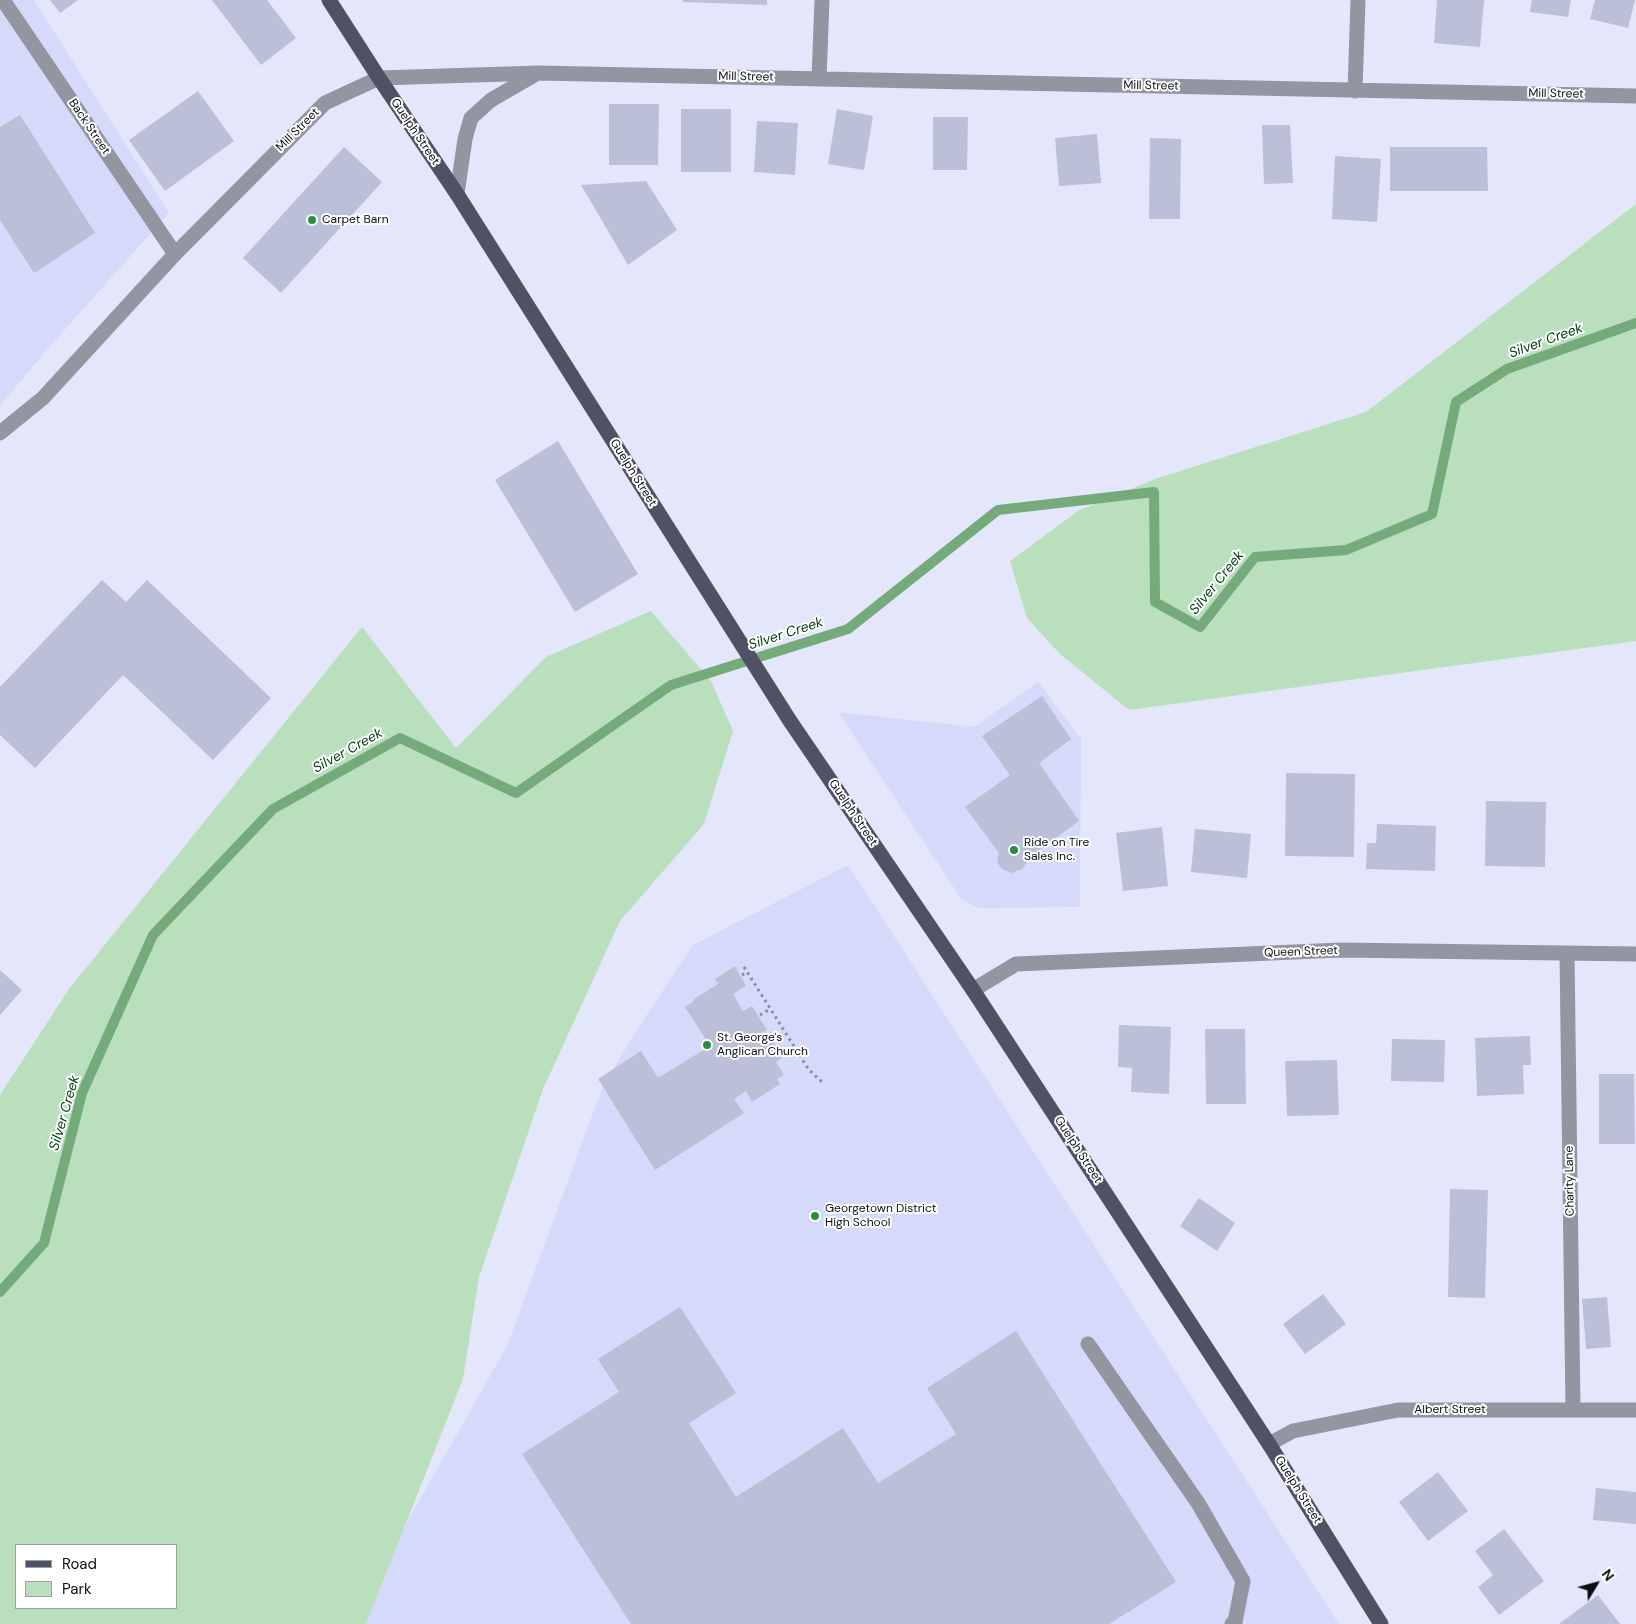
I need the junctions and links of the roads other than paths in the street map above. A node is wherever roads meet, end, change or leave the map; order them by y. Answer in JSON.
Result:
{"nodes":[{"id":1,"x":3,"y":0,"type":"edge"},
{"id":2,"x":329,"y":0,"type":"edge"},
{"id":3,"x":822,"y":0,"type":"edge"},
{"id":4,"x":1358,"y":0,"type":"edge"},
{"id":5,"x":538,"y":73,"type":"junction"},
{"id":6,"x":379,"y":78,"type":"junction"},
{"id":7,"x":819,"y":79,"type":"junction"},
{"id":8,"x":1355,"y":90,"type":"junction"},
{"id":9,"x":1636,"y":96,"type":"edge"},
{"id":10,"x":457,"y":194,"type":"junction"},
{"id":11,"x":175,"y":254,"type":"junction"},
{"id":12,"x":0,"y":433,"type":"edge"},
{"id":13,"x":1567,"y":953,"type":"junction"},
{"id":14,"x":1636,"y":954,"type":"edge"},
{"id":15,"x":973,"y":990,"type":"junction"},
{"id":16,"x":1088,"y":1344,"type":"dead end"},
{"id":17,"x":1573,"y":1410,"type":"junction"},
{"id":18,"x":1636,"y":1410,"type":"edge"},
{"id":19,"x":1269,"y":1444,"type":"junction"},
{"id":20,"x":1232,"y":1624,"type":"edge"},
{"id":21,"x":1381,"y":1624,"type":"edge"}],
"edges":[{"from":1,"to":11,"type":"street","name":"Back Street"},
{"from":2,"to":6,"type":"main road","name":"Guelph Street"},
{"from":3,"to":7,"type":"street"},
{"from":4,"to":8,"type":"street"},
{"from":5,"to":6,"type":"street","name":"Mill Street"},
{"from":5,"to":7,"type":"street","name":"Mill Street"},
{"from":5,"to":10,"type":"street"},
{"from":6,"to":10,"type":"main road","name":"Guelph Street"},
{"from":6,"to":11,"type":"street","name":"Mill Street"},
{"from":7,"to":8,"type":"street","name":"Mill Street"},
{"from":8,"to":9,"type":"street","name":"Mill Street"},
{"from":10,"to":15,"type":"main road","name":"Guelph Street"},
{"from":11,"to":12,"type":"street","name":"Mill Street"},
{"from":13,"to":14,"type":"street","name":"Queen Street"},
{"from":13,"to":15,"type":"street","name":"Queen Street"},
{"from":13,"to":17,"type":"street","name":"Charity Lane"},
{"from":15,"to":19,"type":"main road","name":"Guelph Street"},
{"from":16,"to":20,"type":"street"},
{"from":17,"to":18,"type":"street","name":"Albert Street"},
{"from":17,"to":19,"type":"street","name":"Albert Street"},
{"from":19,"to":21,"type":"main road","name":"Guelph Street"}]}
